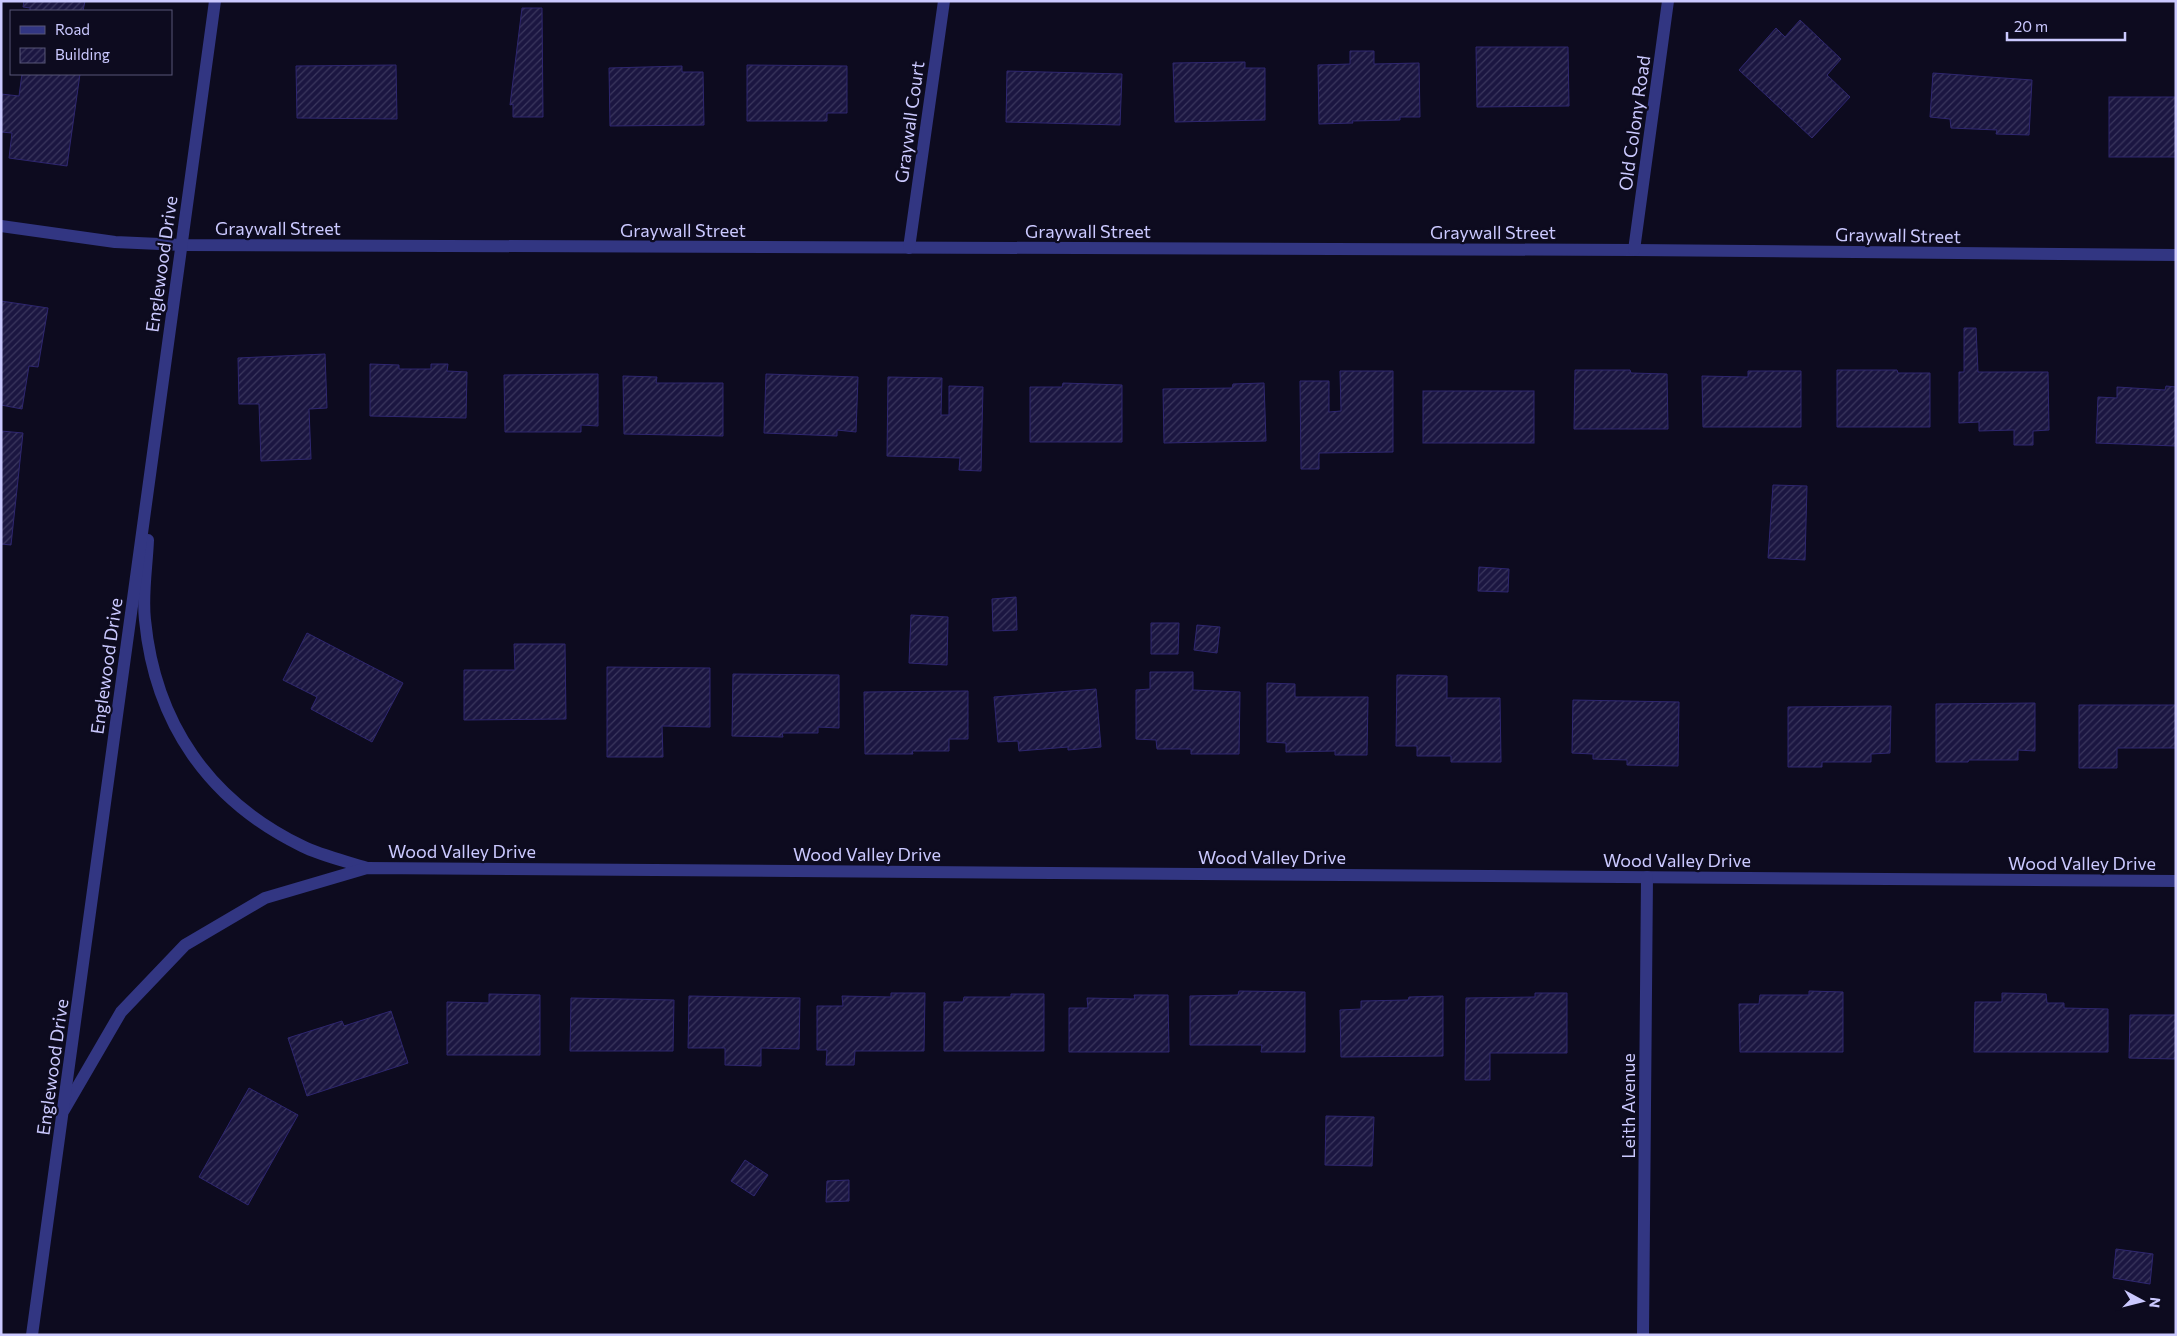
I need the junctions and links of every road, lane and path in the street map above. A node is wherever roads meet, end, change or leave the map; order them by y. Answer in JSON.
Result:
{"nodes":[{"id":1,"x":215,"y":1,"type":"edge"},
{"id":2,"x":944,"y":1,"type":"edge"},
{"id":3,"x":1668,"y":1,"type":"edge"},
{"id":4,"x":1,"y":226,"type":"edge"},
{"id":5,"x":182,"y":246,"type":"junction"},
{"id":6,"x":909,"y":248,"type":"junction"},
{"id":7,"x":1634,"y":250,"type":"junction"},
{"id":8,"x":2176,"y":255,"type":"edge"},
{"id":9,"x":154,"y":448,"type":"junction"},
{"id":10,"x":368,"y":868,"type":"junction"},
{"id":11,"x":1647,"y":877,"type":"junction"},
{"id":12,"x":2176,"y":881,"type":"edge"},
{"id":13,"x":64,"y":1110,"type":"junction"},
{"id":14,"x":32,"y":1335,"type":"edge"},
{"id":15,"x":1644,"y":1335,"type":"edge"}],
"edges":[{"from":1,"to":5,"type":"street","name":"Englewood Drive"},
{"from":2,"to":6,"type":"street","name":"Graywall Court"},
{"from":3,"to":7,"type":"street","name":"Old Colony Road"},
{"from":4,"to":5,"type":"street","name":"Graywall Street"},
{"from":5,"to":6,"type":"street","name":"Graywall Street"},
{"from":5,"to":9,"type":"street","name":"Englewood Drive"},
{"from":6,"to":7,"type":"street","name":"Graywall Street"},
{"from":7,"to":8,"type":"street","name":"Graywall Street"},
{"from":9,"to":10,"type":"street","name":"Wood Valley Drive"},
{"from":9,"to":13,"type":"street","name":"Englewood Drive"},
{"from":10,"to":11,"type":"street","name":"Wood Valley Drive"},
{"from":10,"to":13,"type":"street","name":"Wood Valley Drive"},
{"from":11,"to":12,"type":"street","name":"Wood Valley Drive"},
{"from":11,"to":15,"type":"street","name":"Leith Avenue"},
{"from":13,"to":14,"type":"street","name":"Englewood Drive"}]}
